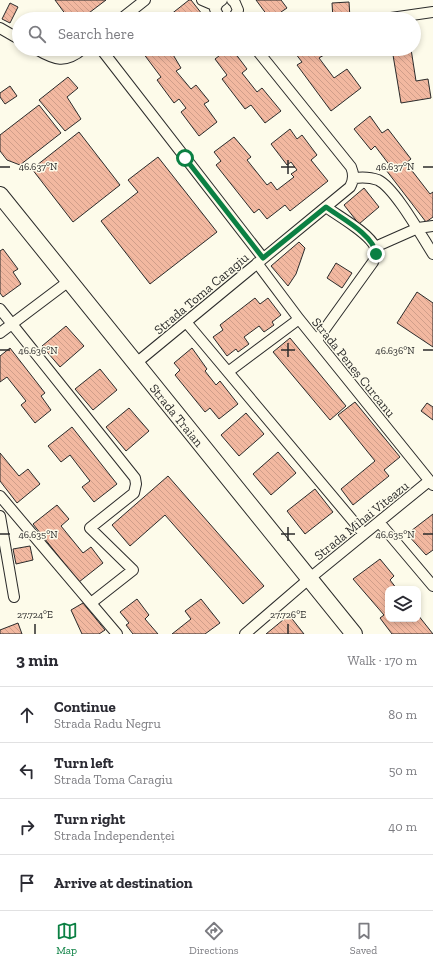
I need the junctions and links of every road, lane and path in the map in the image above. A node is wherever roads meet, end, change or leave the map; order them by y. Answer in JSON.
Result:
{"nodes":[{"id":1,"x":145,"y":0,"type":"edge"},
{"id":2,"x":202,"y":0,"type":"edge"},
{"id":3,"x":235,"y":1,"type":"edge"},
{"id":4,"x":219,"y":3,"type":"edge"},
{"id":5,"x":130,"y":12,"type":"edge"},
{"id":6,"x":237,"y":12,"type":"edge"},
{"id":7,"x":433,"y":12,"type":"edge"},
{"id":8,"x":421,"y":14,"type":"edge"},
{"id":9,"x":0,"y":28,"type":"edge"},
{"id":10,"x":12,"y":35,"type":"edge"},
{"id":11,"x":53,"y":56,"type":"edge"},
{"id":12,"x":74,"y":56,"type":"edge"},
{"id":13,"x":106,"y":56,"type":"edge"},
{"id":14,"x":262,"y":56,"type":"edge"},
{"id":15,"x":354,"y":178,"type":"junction"},
{"id":16,"x":0,"y":196,"type":"edge"},
{"id":17,"x":326,"y":207,"type":"junction"},
{"id":18,"x":433,"y":226,"type":"edge"},
{"id":19,"x":418,"y":228,"type":"junction"},
{"id":20,"x":375,"y":247,"type":"junction"},
{"id":21,"x":433,"y":254,"type":"edge"},
{"id":22,"x":260,"y":260,"type":"junction"},
{"id":23,"x":69,"y":281,"type":"junction"},
{"id":24,"x":0,"y":309,"type":"edge"},
{"id":25,"x":299,"y":319,"type":"junction"},
{"id":26,"x":186,"y":322,"type":"junction"},
{"id":27,"x":12,"y":325,"type":"junction"},
{"id":28,"x":0,"y":333,"type":"edge"},
{"id":29,"x":317,"y":340,"type":"junction"},
{"id":30,"x":135,"y":364,"type":"junction"},
{"id":31,"x":228,"y":372,"type":"junction"},
{"id":32,"x":431,"y":483,"type":"edge"},
{"id":33,"x":0,"y":496,"type":"edge"},
{"id":34,"x":0,"y":516,"type":"edge"},
{"id":35,"x":379,"y":522,"type":"junction"},
{"id":36,"x":364,"y":534,"type":"junction"},
{"id":37,"x":310,"y":578,"type":"junction"},
{"id":38,"x":433,"y":586,"type":"edge"},
{"id":39,"x":14,"y":597,"type":"dead end"},
{"id":40,"x":91,"y":602,"type":"junction"},
{"id":41,"x":117,"y":634,"type":"edge"},
{"id":42,"x":245,"y":634,"type":"edge"},
{"id":43,"x":354,"y":634,"type":"edge"}],
"edges":[{"from":1,"to":5,"type":"street"},
{"from":2,"to":4,"type":"street"},
{"from":3,"to":6,"type":"street"},
{"from":7,"to":8,"type":"street"},
{"from":9,"to":10,"type":"street"},
{"from":11,"to":12,"type":"street"},
{"from":13,"to":22,"type":"street","name":"Strada Peneș Curcanu"},
{"from":14,"to":15,"type":"street"},
{"from":15,"to":17,"type":"street","name":"Strada Toma Caragiu"},
{"from":15,"to":19,"type":"street"},
{"from":16,"to":23,"type":"main road","name":"Strada Traian"},
{"from":17,"to":20,"type":"street"},
{"from":17,"to":22,"type":"street","name":"Strada Toma Caragiu"},
{"from":18,"to":19,"type":"street"},
{"from":19,"to":20,"type":"street"},
{"from":19,"to":21,"type":"street"},
{"from":20,"to":29,"type":"street"},
{"from":22,"to":25,"type":"street","name":"Strada Peneș Curcanu"},
{"from":22,"to":26,"type":"street","name":"Strada Toma Caragiu"},
{"from":23,"to":27,"type":"street"},
{"from":23,"to":30,"type":"main road","name":"Strada Traian"},
{"from":24,"to":27,"type":"street"},
{"from":25,"to":29,"type":"street","name":"Strada Peneș Curcanu"},
{"from":25,"to":31,"type":"street"},
{"from":26,"to":30,"type":"street","name":"Strada Toma Caragiu"},
{"from":26,"to":31,"type":"street"},
{"from":27,"to":28,"type":"street"},
{"from":27,"to":40,"type":"street"},
{"from":29,"to":32,"type":"street","name":"Strada Peneș Curcanu"},
{"from":30,"to":37,"type":"main road","name":"Strada Traian"},
{"from":31,"to":36,"type":"street"},
{"from":32,"to":35,"type":"street","name":"Strada Mihai Viteazu"},
{"from":33,"to":40,"type":"street"},
{"from":34,"to":39,"type":"street"},
{"from":35,"to":36,"type":"street","name":"Strada Mihai Viteazu"},
{"from":35,"to":38,"type":"street"},
{"from":36,"to":37,"type":"street","name":"Strada Mihai Viteazu"},
{"from":37,"to":42,"type":"street","name":"Strada Mihai Viteazu"},
{"from":37,"to":43,"type":"main road","name":"Strada Traian"},
{"from":40,"to":41,"type":"street"}]}
